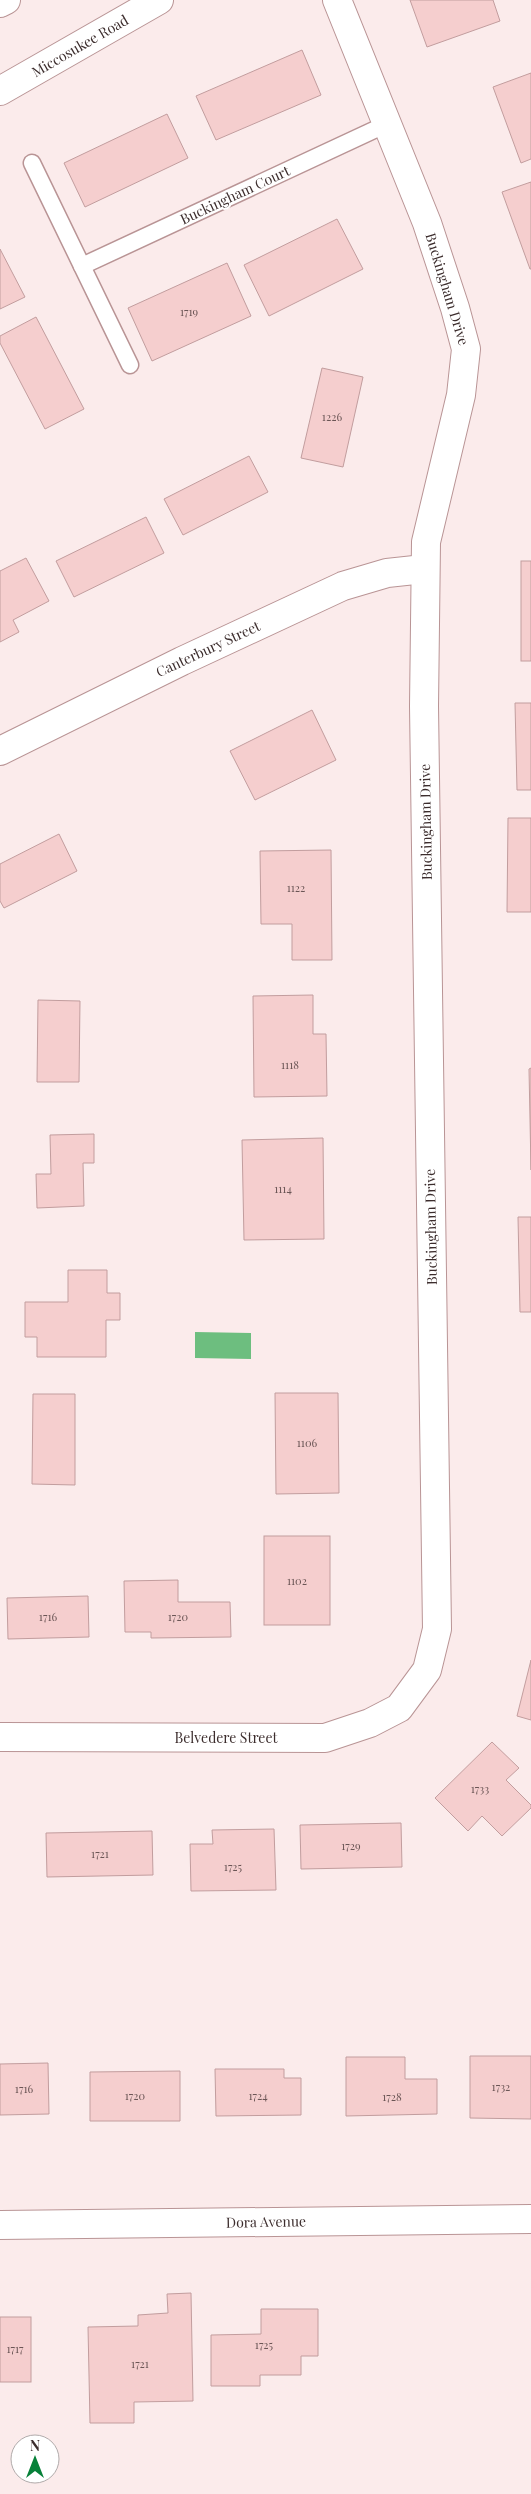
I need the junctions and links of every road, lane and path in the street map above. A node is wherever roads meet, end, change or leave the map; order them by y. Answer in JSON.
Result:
{"nodes":[{"id":1,"x":6,"y":0,"type":"edge"},
{"id":2,"x":159,"y":0,"type":"edge"},
{"id":3,"x":337,"y":0,"type":"edge"},
{"id":4,"x":0,"y":3,"type":"edge"},
{"id":5,"x":0,"y":91,"type":"edge"},
{"id":6,"x":388,"y":123,"type":"junction"},
{"id":7,"x":32,"y":163,"type":"dead end"},
{"id":8,"x":82,"y":266,"type":"junction"},
{"id":9,"x":130,"y":365,"type":"dead end"},
{"id":10,"x":424,"y":570,"type":"junction"},
{"id":11,"x":0,"y":751,"type":"edge"},
{"id":12,"x":427,"y":1670,"type":"joint"},
{"id":13,"x":0,"y":1737,"type":"edge"},
{"id":14,"x":531,"y":2218,"type":"edge"},
{"id":15,"x":0,"y":2225,"type":"edge"}],
"edges":[{"from":1,"to":4,"type":"street"},
{"from":2,"to":5,"type":"street","name":"Miccosukee Road"},
{"from":3,"to":6,"type":"street","name":"Buckingham Drive"},
{"from":6,"to":8,"type":"lane","name":"Buckingham Court"},
{"from":6,"to":10,"type":"street","name":"Buckingham Drive"},
{"from":7,"to":8,"type":"lane"},
{"from":8,"to":9,"type":"lane"},
{"from":10,"to":11,"type":"street","name":"Canterbury Street"},
{"from":10,"to":12,"type":"street","name":"Buckingham Drive"},
{"from":12,"to":13,"type":"street","name":"Belvedere Street"},
{"from":14,"to":15,"type":"street","name":"Dora Avenue"}]}
